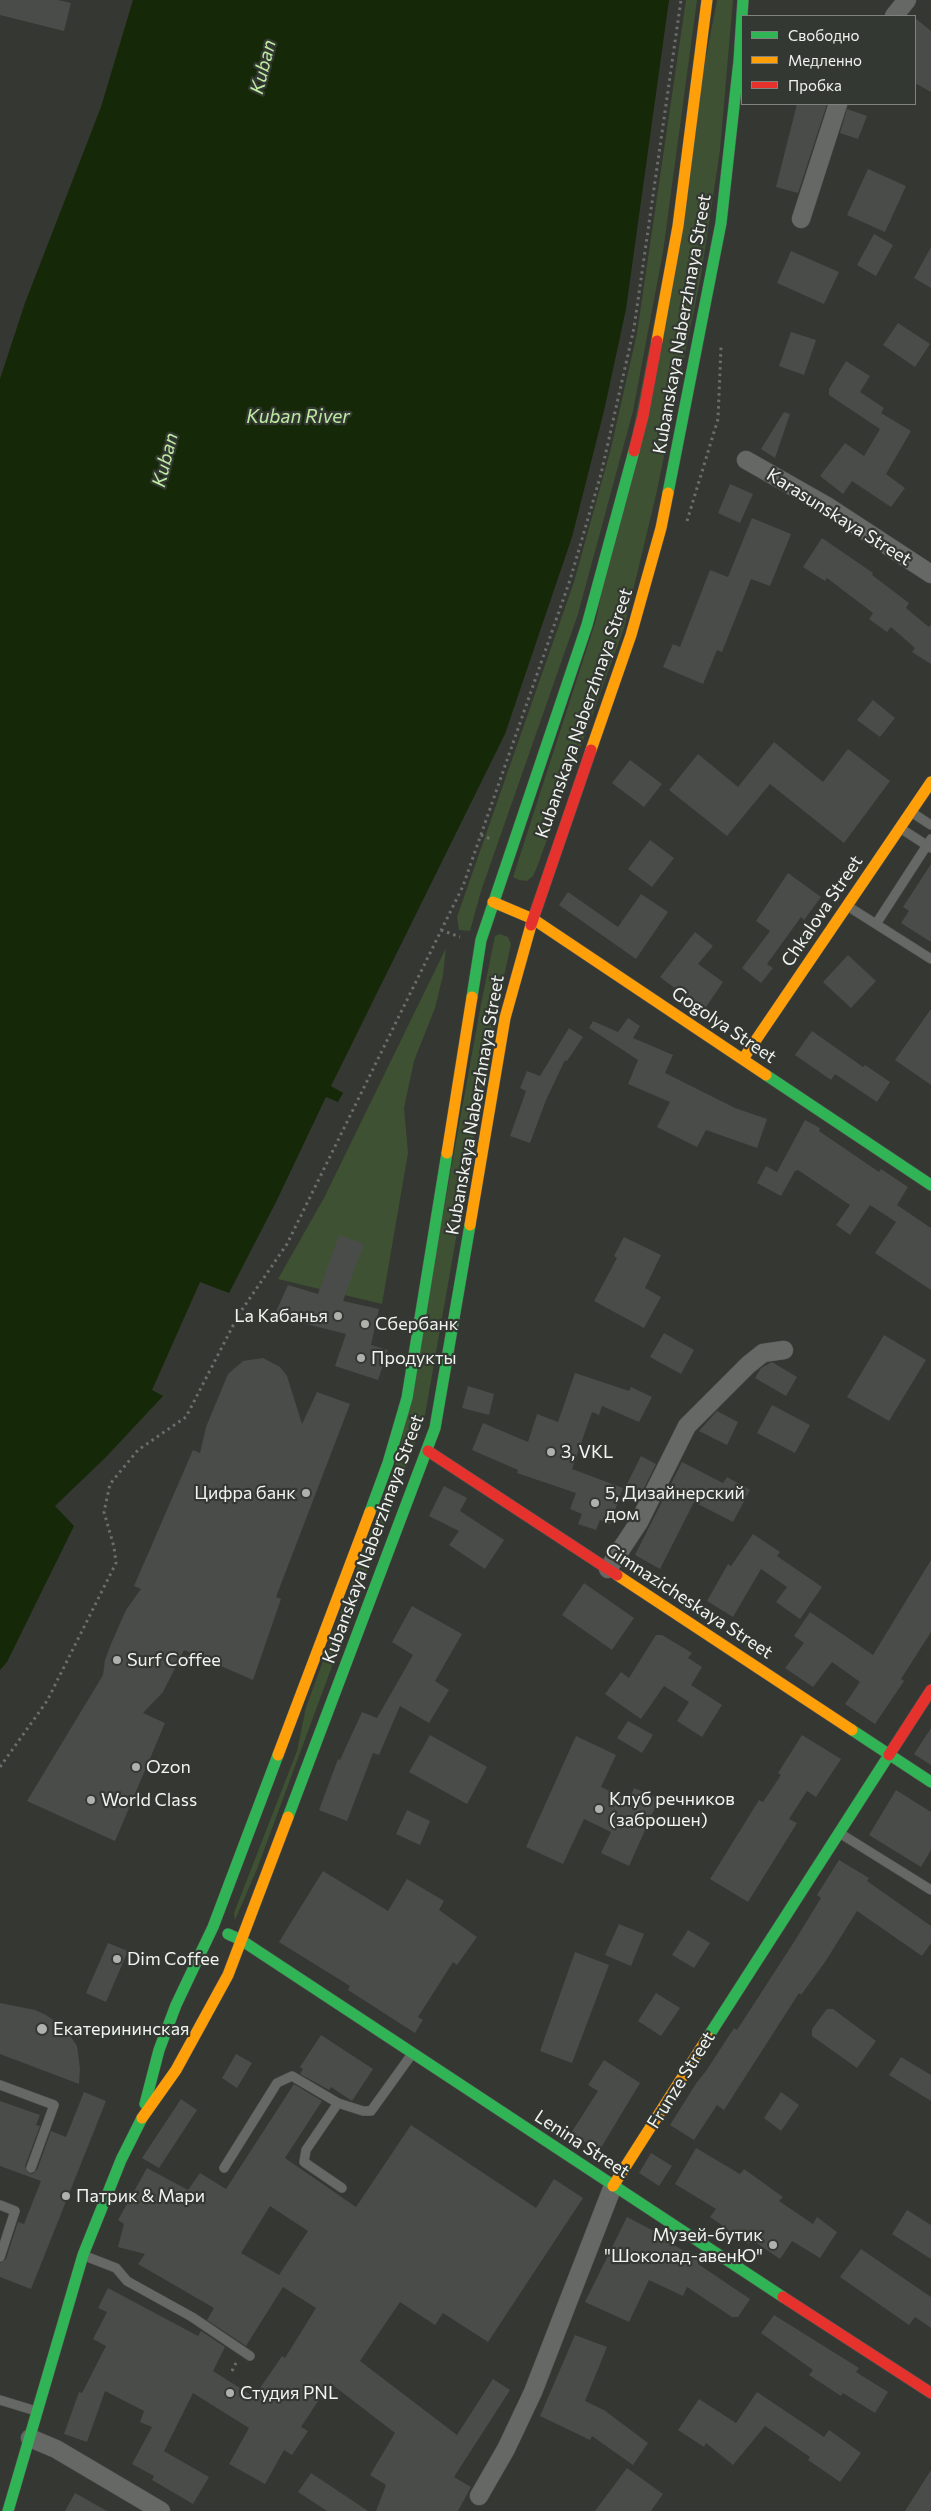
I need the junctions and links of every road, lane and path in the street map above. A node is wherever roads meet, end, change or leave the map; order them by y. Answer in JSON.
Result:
{"nodes":[{"id":1,"x":681,"y":0,"type":"edge"},
{"id":2,"x":707,"y":0,"type":"edge"},
{"id":3,"x":743,"y":0,"type":"edge"},
{"id":4,"x":907,"y":0,"type":"edge"},
{"id":5,"x":742,"y":15,"type":"edge"},
{"id":6,"x":895,"y":15,"type":"edge"},
{"id":7,"x":741,"y":30,"type":"edge"},
{"id":8,"x":838,"y":105,"type":"edge"},
{"id":9,"x":801,"y":219,"type":"dead end"},
{"id":10,"x":746,"y":460,"type":"dead end"},
{"id":11,"x":931,"y":574,"type":"edge"},
{"id":12,"x":931,"y":782,"type":"edge"},
{"id":13,"x":911,"y":812,"type":"junction"},
{"id":14,"x":931,"y":825,"type":"edge"},
{"id":15,"x":900,"y":828,"type":"junction"},
{"id":16,"x":930,"y":844,"type":"edge"},
{"id":17,"x":493,"y":902,"type":"junction"},
{"id":18,"x":847,"y":905,"type":"junction"},
{"id":19,"x":533,"y":919,"type":"junction"},
{"id":20,"x":876,"y":924,"type":"junction"},
{"id":21,"x":441,"y":930,"type":"junction"},
{"id":22,"x":454,"y":937,"type":"dead end"},
{"id":23,"x":931,"y":959,"type":"edge"},
{"id":24,"x":743,"y":1059,"type":"junction"},
{"id":25,"x":931,"y":1185,"type":"edge"},
{"id":26,"x":784,"y":1350,"type":"dead end"},
{"id":27,"x":428,"y":1451,"type":"junction"},
{"id":28,"x":608,"y":1569,"type":"junction"},
{"id":29,"x":931,"y":1690,"type":"edge"},
{"id":30,"x":889,"y":1754,"type":"junction"},
{"id":31,"x":0,"y":1766,"type":"edge"},
{"id":32,"x":931,"y":1782,"type":"edge"},
{"id":33,"x":839,"y":1832,"type":"junction"},
{"id":34,"x":931,"y":1890,"type":"edge"},
{"id":35,"x":212,"y":1927,"type":"junction"},
{"id":36,"x":241,"y":1940,"type":"junction"},
{"id":37,"x":412,"y":2054,"type":"junction"},
{"id":38,"x":0,"y":2085,"type":"edge"},
{"id":39,"x":338,"y":2103,"type":"junction"},
{"id":40,"x":140,"y":2121,"type":"junction"},
{"id":41,"x":31,"y":2168,"type":"dead end"},
{"id":42,"x":224,"y":2168,"type":"dead end"},
{"id":43,"x":614,"y":2186,"type":"junction"},
{"id":44,"x":342,"y":2188,"type":"dead end"},
{"id":45,"x":0,"y":2205,"type":"edge"},
{"id":46,"x":84,"y":2255,"type":"junction"},
{"id":47,"x":0,"y":2257,"type":"edge"},
{"id":48,"x":250,"y":2356,"type":"dead end"},
{"id":49,"x":931,"y":2393,"type":"edge"},
{"id":50,"x":0,"y":2400,"type":"edge"},
{"id":51,"x":38,"y":2412,"type":"junction"},
{"id":52,"x":30,"y":2438,"type":"junction"},
{"id":53,"x":479,"y":2496,"type":"dead end"},
{"id":54,"x":142,"y":2505,"type":"edge"},
{"id":55,"x":8,"y":2511,"type":"edge"},
{"id":56,"x":162,"y":2511,"type":"edge"}],
"edges":[{"from":1,"to":21,"type":"path"},
{"from":2,"to":17,"type":"main road","name":"Kubanskaya Naberzhnaya Street"},
{"from":3,"to":5,"type":"main road","name":"Kubanskaya Naberzhnaya Street"},
{"from":4,"to":6,"type":"street"},
{"from":7,"to":19,"type":"main road","name":"Kubanskaya Naberzhnaya Street"},
{"from":8,"to":9,"type":"street"},
{"from":10,"to":11,"type":"street","name":"Karasunskaya Street"},
{"from":12,"to":13,"type":"main road","name":"Chkalova Street"},
{"from":13,"to":14,"type":"lane"},
{"from":13,"to":15,"type":"main road","name":"Chkalova Street"},
{"from":15,"to":16,"type":"lane"},
{"from":15,"to":18,"type":"main road","name":"Chkalova Street"},
{"from":16,"to":20,"type":"lane"},
{"from":17,"to":19,"type":"main road","name":"Gogolya Street"},
{"from":17,"to":35,"type":"main road","name":"Kubanskaya Naberzhnaya Street"},
{"from":18,"to":20,"type":"lane"},
{"from":18,"to":24,"type":"main road","name":"Chkalova Street"},
{"from":19,"to":24,"type":"main road","name":"Gogolya Street"},
{"from":19,"to":27,"type":"main road","name":"Kubanskaya Naberzhnaya Street"},
{"from":20,"to":23,"type":"lane"},
{"from":21,"to":22,"type":"path"},
{"from":21,"to":31,"type":"path"},
{"from":24,"to":25,"type":"main road","name":"Gogolya Street"},
{"from":26,"to":28,"type":"street"},
{"from":27,"to":28,"type":"main road","name":"Gimnazicheskaya Street"},
{"from":27,"to":36,"type":"main road","name":"Kubanskaya Naberzhnaya Street"},
{"from":28,"to":30,"type":"main road","name":"Gimnazicheskaya Street"},
{"from":29,"to":30,"type":"main road","name":"Frunze Street"},
{"from":30,"to":32,"type":"main road","name":"Gimnazicheskaya Street"},
{"from":30,"to":33,"type":"main road","name":"Frunze Street"},
{"from":33,"to":34,"type":"lane"},
{"from":33,"to":43,"type":"main road","name":"Frunze Street"},
{"from":35,"to":36,"type":"main road","name":"Lenina Street"},
{"from":35,"to":40,"type":"main road","name":"Kubanskaya Naberzhnaya Street"},
{"from":36,"to":37,"type":"main road","name":"Lenina Street"},
{"from":36,"to":40,"type":"main road","name":"Kubanskaya Naberzhnaya Street"},
{"from":37,"to":39,"type":"lane"},
{"from":37,"to":43,"type":"main road","name":"Lenina Street"},
{"from":38,"to":41,"type":"lane"},
{"from":39,"to":42,"type":"lane"},
{"from":39,"to":44,"type":"lane"},
{"from":40,"to":46,"type":"main road","name":"Kubanskaya Naberzhnaya Street"},
{"from":43,"to":49,"type":"main road","name":"Lenina Street"},
{"from":43,"to":53,"type":"street","name":"Frunze Street"},
{"from":45,"to":47,"type":"lane"},
{"from":46,"to":48,"type":"lane"},
{"from":46,"to":51,"type":"main road","name":"Kubanskaya Naberzhnaya Street"},
{"from":50,"to":51,"type":"lane"},
{"from":51,"to":52,"type":"main road","name":"Kubanskaya Naberzhnaya Street"},
{"from":52,"to":54,"type":"street"},
{"from":52,"to":55,"type":"main road","name":"Kubanskaya Naberzhnaya Street"},
{"from":54,"to":56,"type":"street"}]}
